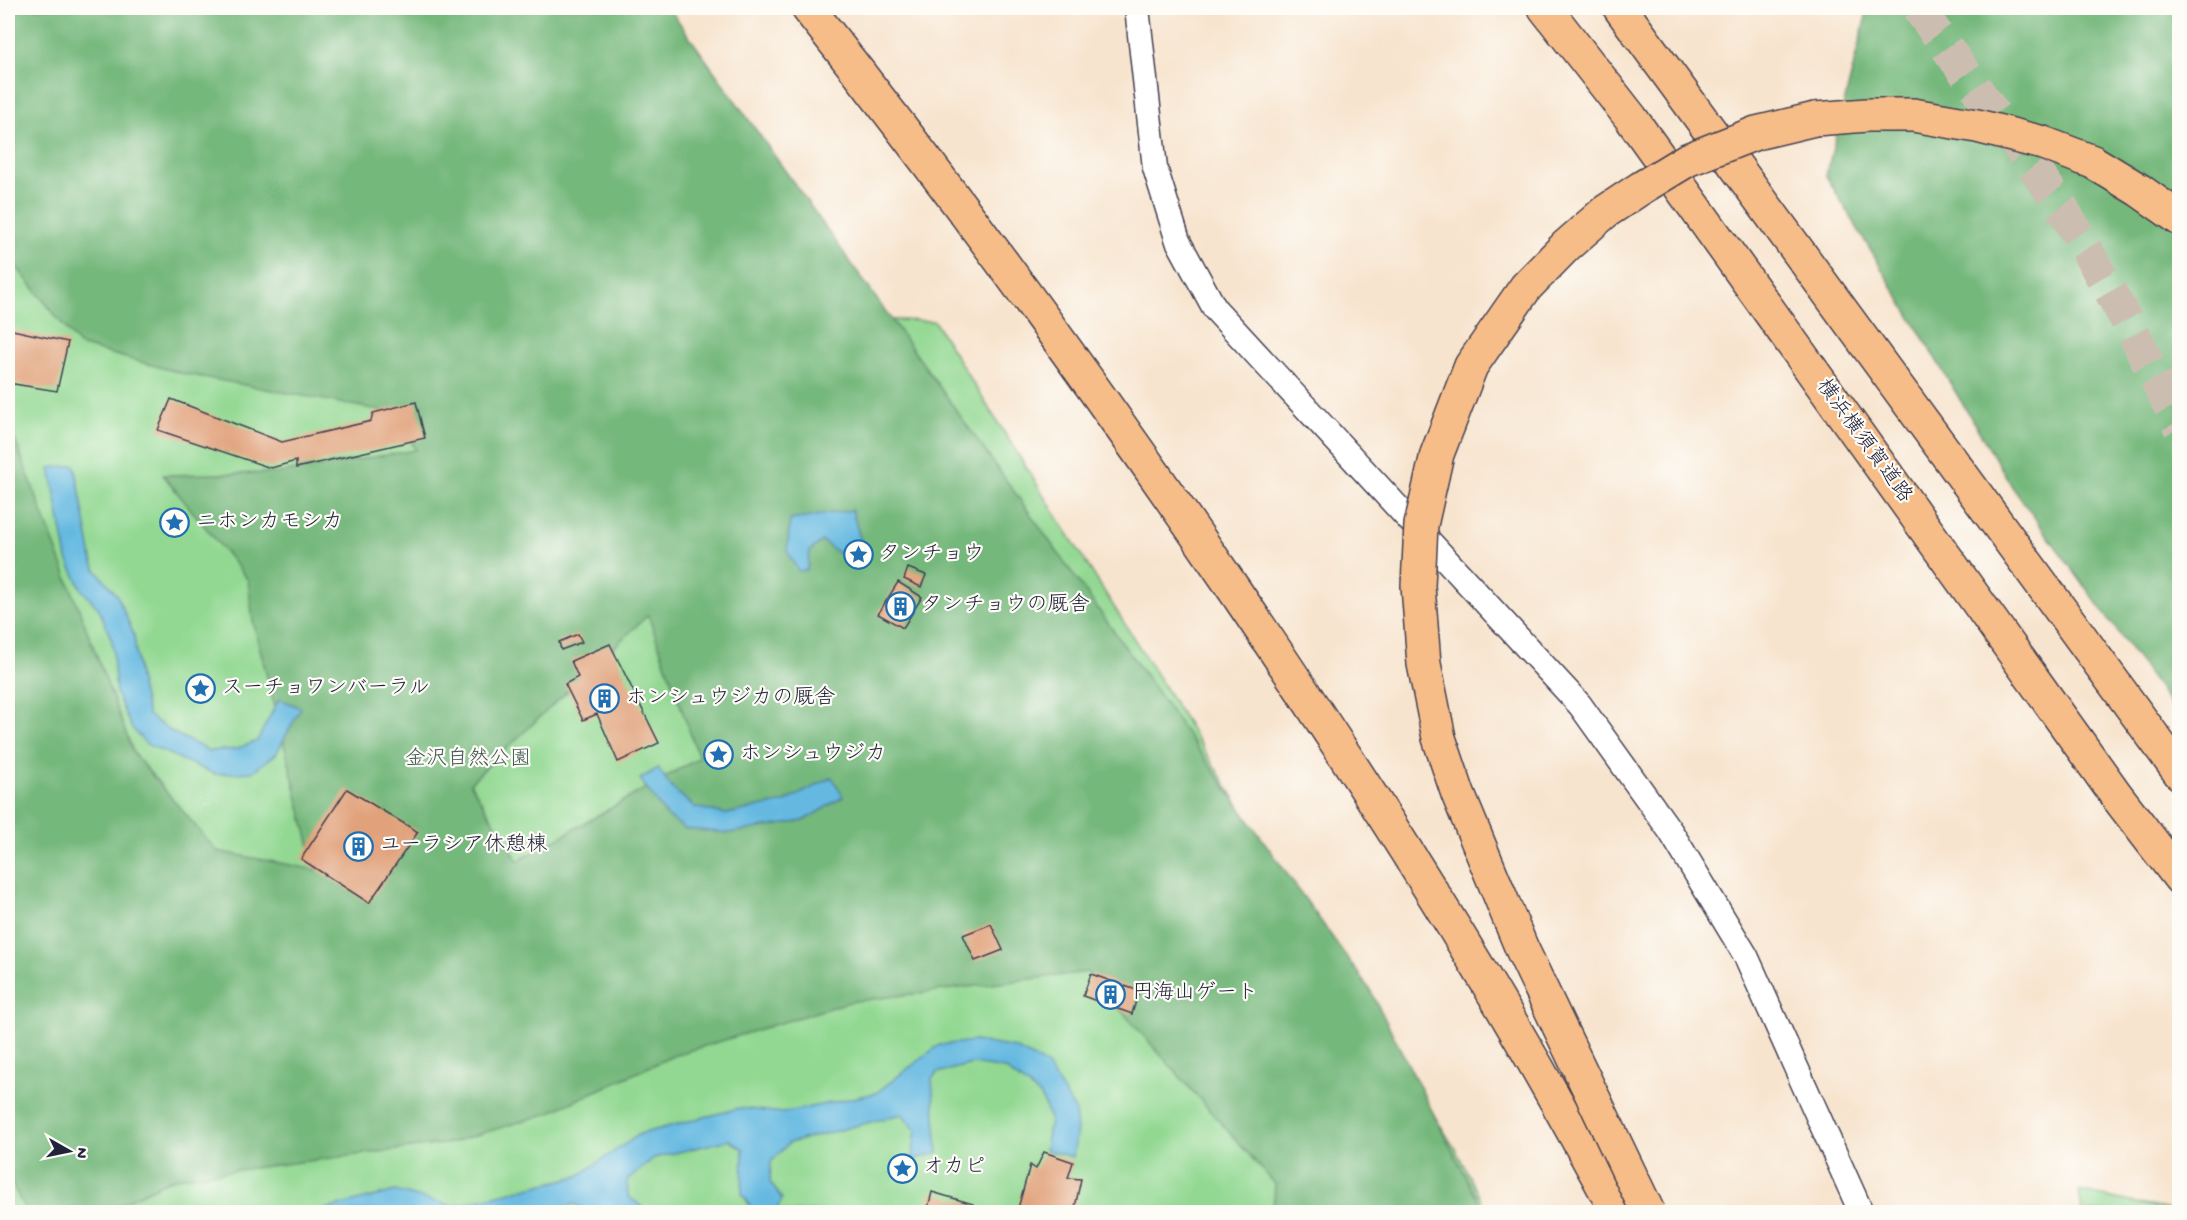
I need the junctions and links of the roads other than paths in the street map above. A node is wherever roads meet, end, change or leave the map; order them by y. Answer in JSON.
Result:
{"nodes":[{"id":1,"x":808,"y":8,"type":"edge"},
{"id":2,"x":1137,"y":8,"type":"edge"},
{"id":3,"x":1545,"y":8,"type":"edge"},
{"id":4,"x":1620,"y":8,"type":"edge"},
{"id":5,"x":2180,"y":219,"type":"edge"},
{"id":6,"x":2180,"y":773,"type":"edge"},
{"id":7,"x":2180,"y":878,"type":"edge"},
{"id":8,"x":1617,"y":1212,"type":"edge"},
{"id":9,"x":1648,"y":1212,"type":"edge"},
{"id":10,"x":1860,"y":1212,"type":"edge"}],
"edges":[{"from":1,"to":8,"type":"highway"},
{"from":2,"to":10,"type":"lane"},
{"from":3,"to":7,"type":"highway","name":"横浜横須賀道路"},
{"from":4,"to":6,"type":"highway"},
{"from":5,"to":9,"type":"highway","bridge":true}]}
